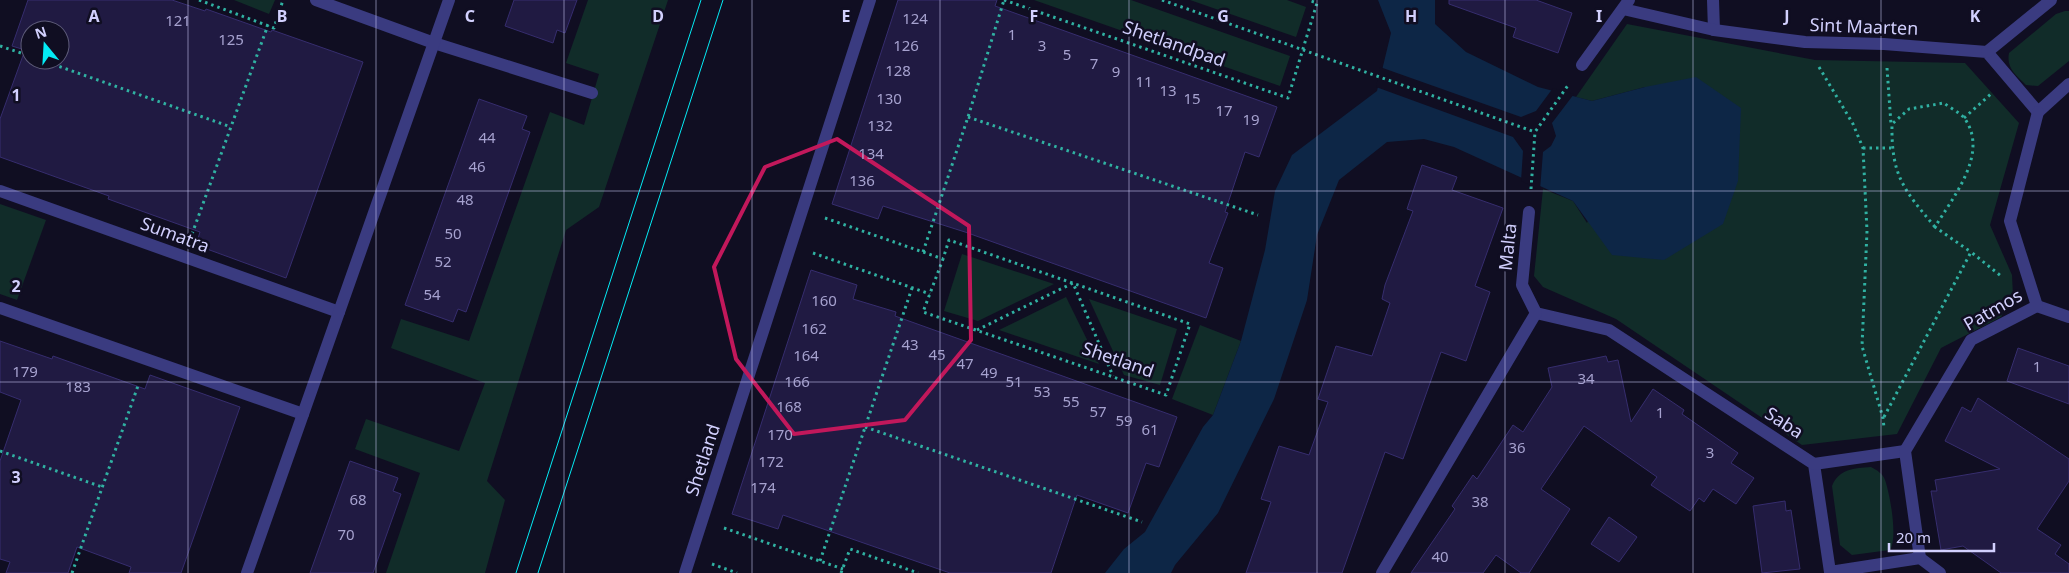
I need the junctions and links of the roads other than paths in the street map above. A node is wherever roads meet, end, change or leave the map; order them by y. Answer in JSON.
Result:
{"nodes":[{"id":1,"x":316,"y":0,"type":"edge"},
{"id":2,"x":449,"y":0,"type":"edge"},
{"id":3,"x":870,"y":0,"type":"edge"},
{"id":4,"x":1713,"y":0,"type":"edge"},
{"id":5,"x":2051,"y":0,"type":"edge"},
{"id":6,"x":1626,"y":4,"type":"edge"},
{"id":7,"x":1714,"y":30,"type":"junction"},
{"id":8,"x":434,"y":43,"type":"junction"},
{"id":9,"x":1987,"y":52,"type":"junction"},
{"id":10,"x":1582,"y":65,"type":"road end"},
{"id":11,"x":2069,"y":84,"type":"edge"},
{"id":12,"x":592,"y":92,"type":"dead end"},
{"id":13,"x":2038,"y":112,"type":"junction"},
{"id":14,"x":0,"y":191,"type":"edge"},
{"id":15,"x":1529,"y":212,"type":"road end"},
{"id":16,"x":2037,"y":306,"type":"junction"},
{"id":17,"x":0,"y":308,"type":"edge"},
{"id":18,"x":339,"y":312,"type":"junction"},
{"id":19,"x":1536,"y":313,"type":"junction"},
{"id":20,"x":2069,"y":317,"type":"edge"},
{"id":21,"x":303,"y":414,"type":"junction"},
{"id":22,"x":1905,"y":450,"type":"junction"},
{"id":23,"x":1814,"y":464,"type":"junction"},
{"id":24,"x":1920,"y":558,"type":"junction"},
{"id":25,"x":1830,"y":572,"type":"edge"},
{"id":26,"x":247,"y":573,"type":"edge"},
{"id":27,"x":685,"y":573,"type":"edge"},
{"id":28,"x":1382,"y":573,"type":"edge"},
{"id":29,"x":1940,"y":573,"type":"edge"}],
"edges":[{"from":1,"to":8,"type":"street"},
{"from":2,"to":8,"type":"street"},
{"from":3,"to":27,"type":"street","name":"Shetland"},
{"from":4,"to":7,"type":"street"},
{"from":5,"to":9,"type":"street"},
{"from":6,"to":7,"type":"street","name":"Sint Maarten"},
{"from":6,"to":10,"type":"street"},
{"from":7,"to":9,"type":"street","name":"Sint Maarten"},
{"from":8,"to":12,"type":"street"},
{"from":8,"to":18,"type":"street"},
{"from":9,"to":13,"type":"street"},
{"from":11,"to":13,"type":"street"},
{"from":13,"to":16,"type":"street","name":"Patmos"},
{"from":14,"to":18,"type":"street","name":"Sumatra"},
{"from":15,"to":19,"type":"street","name":"Malta"},
{"from":16,"to":20,"type":"street"},
{"from":16,"to":22,"type":"street","name":"Patmos"},
{"from":17,"to":21,"type":"street"},
{"from":18,"to":21,"type":"street"},
{"from":19,"to":23,"type":"street","name":"Saba"},
{"from":19,"to":28,"type":"street"},
{"from":21,"to":26,"type":"street"},
{"from":22,"to":23,"type":"street"},
{"from":22,"to":24,"type":"street"},
{"from":23,"to":25,"type":"street"},
{"from":24,"to":25,"type":"street"},
{"from":24,"to":29,"type":"street"}]}
